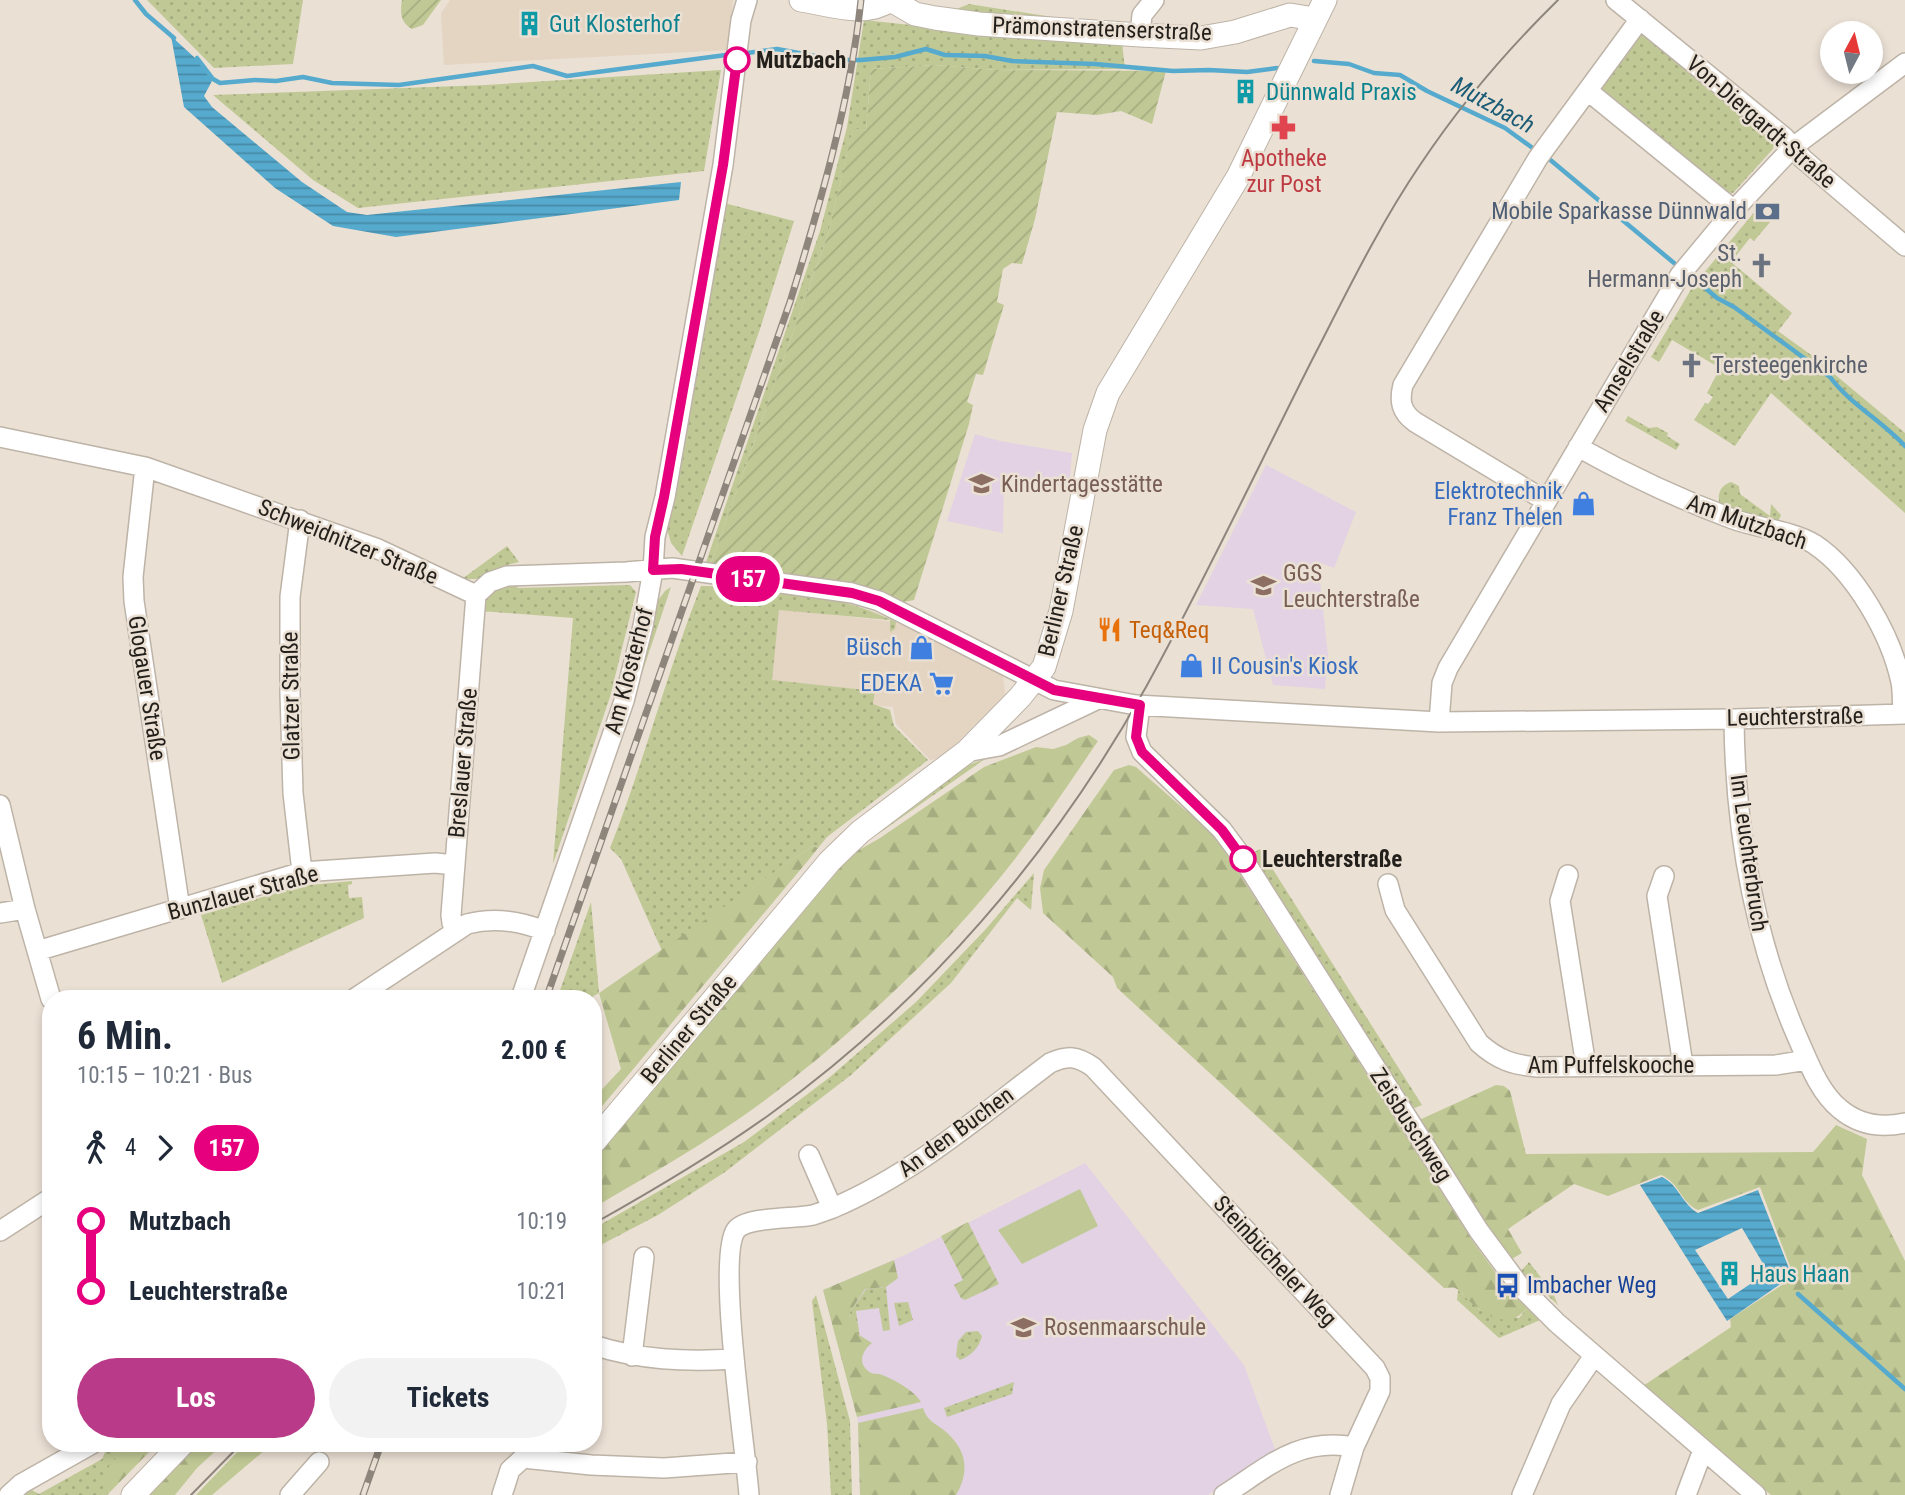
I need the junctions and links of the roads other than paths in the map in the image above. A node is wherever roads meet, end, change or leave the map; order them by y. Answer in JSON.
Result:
{"nodes":[{"id":1,"x":747,"y":0,"type":"edge"},
{"id":2,"x":801,"y":0,"type":"edge"},
{"id":3,"x":890,"y":0,"type":"edge"},
{"id":4,"x":1154,"y":0,"type":"edge"},
{"id":5,"x":1616,"y":0,"type":"edge"},
{"id":6,"x":1320,"y":10,"type":"edge"},
{"id":7,"x":1640,"y":19,"type":"junction"},
{"id":8,"x":1140,"y":36,"type":"junction"},
{"id":9,"x":1905,"y":63,"type":"edge"},
{"id":10,"x":1588,"y":90,"type":"junction"},
{"id":11,"x":1793,"y":146,"type":"junction"},
{"id":12,"x":1734,"y":210,"type":"junction"},
{"id":13,"x":1905,"y":246,"type":"edge"},
{"id":14,"x":0,"y":437,"type":"edge"},
{"id":15,"x":1578,"y":447,"type":"junction"},
{"id":16,"x":145,"y":467,"type":"junction"},
{"id":17,"x":1546,"y":501,"type":"junction"},
{"id":18,"x":300,"y":520,"type":"junction"},
{"id":19,"x":653,"y":570,"type":"junction"},
{"id":20,"x":476,"y":595,"type":"junction"},
{"id":21,"x":1034,"y":681,"type":"junction"},
{"id":22,"x":1098,"y":699,"type":"junction"},
{"id":23,"x":1140,"y":705,"type":"junction"},
{"id":24,"x":1904,"y":714,"type":"edge"},
{"id":25,"x":1734,"y":719,"type":"junction"},
{"id":26,"x":1439,"y":722,"type":"junction"},
{"id":27,"x":966,"y":752,"type":"junction"},
{"id":28,"x":0,"y":805,"type":"edge"},
{"id":29,"x":455,"y":864,"type":"junction"},
{"id":30,"x":302,"y":872,"type":"junction"},
{"id":31,"x":1568,"y":876,"type":"dead end"},
{"id":32,"x":1664,"y":877,"type":"dead end"},
{"id":33,"x":1388,"y":884,"type":"dead end"},
{"id":34,"x":25,"y":909,"type":"junction"},
{"id":35,"x":180,"y":909,"type":"junction"},
{"id":36,"x":0,"y":914,"type":"edge"},
{"id":37,"x":456,"y":930,"type":"junction"},
{"id":38,"x":545,"y":931,"type":"junction"},
{"id":39,"x":37,"y":951,"type":"junction"},
{"id":40,"x":48,"y":990,"type":"edge"},
{"id":41,"x":367,"y":990,"type":"edge"},
{"id":42,"x":525,"y":990,"type":"edge"},
{"id":43,"x":1079,"y":1058,"type":"joint"},
{"id":44,"x":1807,"y":1060,"type":"junction"},
{"id":45,"x":1683,"y":1065,"type":"junction"},
{"id":46,"x":1586,"y":1066,"type":"junction"},
{"id":47,"x":1905,"y":1123,"type":"edge"},
{"id":48,"x":602,"y":1132,"type":"edge"},
{"id":49,"x":808,"y":1155,"type":"dead end"},
{"id":50,"x":42,"y":1204,"type":"edge"},
{"id":51,"x":832,"y":1208,"type":"junction"},
{"id":52,"x":0,"y":1231,"type":"edge"},
{"id":53,"x":644,"y":1258,"type":"dead end"},
{"id":54,"x":602,"y":1348,"type":"edge"},
{"id":55,"x":632,"y":1356,"type":"junction"},
{"id":56,"x":1594,"y":1356,"type":"junction"},
{"id":57,"x":734,"y":1359,"type":"junction"},
{"id":58,"x":1354,"y":1447,"type":"junction"},
{"id":59,"x":1703,"y":1450,"type":"junction"},
{"id":60,"x":78,"y":1452,"type":"edge"},
{"id":61,"x":174,"y":1452,"type":"edge"},
{"id":62,"x":319,"y":1462,"type":"dead end"},
{"id":63,"x":747,"y":1462,"type":"junction"},
{"id":64,"x":9,"y":1495,"type":"edge"},
{"id":65,"x":133,"y":1495,"type":"edge"},
{"id":66,"x":290,"y":1495,"type":"edge"},
{"id":67,"x":502,"y":1495,"type":"edge"},
{"id":68,"x":749,"y":1495,"type":"edge"},
{"id":69,"x":1224,"y":1495,"type":"edge"},
{"id":70,"x":1340,"y":1495,"type":"edge"},
{"id":71,"x":1522,"y":1495,"type":"edge"},
{"id":72,"x":1686,"y":1495,"type":"edge"},
{"id":73,"x":1756,"y":1495,"type":"edge"}],
"edges":[{"from":1,"to":19,"type":"street","name":"Am Klosterhof"},
{"from":2,"to":3,"type":"main road","name":"Prämonstratenserstraße"},
{"from":3,"to":8,"type":"main road","name":"Prämonstratenserstraße"},
{"from":4,"to":8,"type":"street"},
{"from":5,"to":7,"type":"street","name":"Von-Diergardt-Straße"},
{"from":6,"to":8,"type":"main road","name":"Prämonstratenserstraße"},
{"from":6,"to":21,"type":"main road","name":"Berliner Straße"},
{"from":7,"to":10,"type":"street"},
{"from":7,"to":11,"type":"street","name":"Von-Diergardt-Straße"},
{"from":9,"to":11,"type":"street","name":"Amselstraße"},
{"from":10,"to":12,"type":"street"},
{"from":10,"to":17,"type":"street"},
{"from":11,"to":12,"type":"street","name":"Amselstraße"},
{"from":11,"to":13,"type":"street","name":"Von-Diergardt-Straße"},
{"from":12,"to":15,"type":"street","name":"Amselstraße"},
{"from":14,"to":16,"type":"street","name":"Schweidnitzer Straße"},
{"from":15,"to":17,"type":"street","name":"Amselstraße"},
{"from":15,"to":24,"type":"street","name":"Am Mutzbach"},
{"from":16,"to":18,"type":"street","name":"Schweidnitzer Straße"},
{"from":16,"to":35,"type":"street","name":"Glogauer Straße"},
{"from":17,"to":26,"type":"street","name":"Amselstraße"},
{"from":18,"to":20,"type":"street","name":"Schweidnitzer Straße"},
{"from":18,"to":30,"type":"street","name":"Glatzer Straße"},
{"from":19,"to":20,"type":"street"},
{"from":19,"to":21,"type":"street","name":"Leuchterstraße"},
{"from":19,"to":38,"type":"street","name":"Am Klosterhof"},
{"from":20,"to":29,"type":"street","name":"Breslauer Straße"},
{"from":21,"to":22,"type":"street","name":"Leuchterstraße"},
{"from":21,"to":27,"type":"main road","name":"Berliner Straße"},
{"from":22,"to":23,"type":"street","name":"Leuchterstraße"},
{"from":22,"to":27,"type":"street"},
{"from":23,"to":26,"type":"street","name":"Leuchterstraße"},
{"from":23,"to":56,"type":"street","name":"Zeisbuschweg"},
{"from":24,"to":25,"type":"street","name":"Leuchterstraße"},
{"from":25,"to":26,"type":"street","name":"Leuchterstraße"},
{"from":25,"to":44,"type":"street","name":"Im Leuchterbruch"},
{"from":27,"to":48,"type":"main road","name":"Berliner Straße"},
{"from":28,"to":34,"type":"street"},
{"from":29,"to":30,"type":"street","name":"Bunzlauer Straße"},
{"from":29,"to":37,"type":"street","name":"Breslauer Straße"},
{"from":30,"to":35,"type":"street","name":"Bunzlauer Straße"},
{"from":31,"to":46,"type":"street"},
{"from":32,"to":45,"type":"street"},
{"from":33,"to":46,"type":"street","name":"Am Puffelskooche"},
{"from":34,"to":36,"type":"street"},
{"from":34,"to":39,"type":"street"},
{"from":35,"to":39,"type":"street","name":"Bunzlauer Straße"},
{"from":37,"to":38,"type":"street"},
{"from":37,"to":41,"type":"street"},
{"from":38,"to":42,"type":"street","name":"Am Klosterhof"},
{"from":39,"to":40,"type":"street"},
{"from":43,"to":51,"type":"street","name":"An den Buchen"},
{"from":43,"to":58,"type":"street","name":"Steinbücheler Weg"},
{"from":44,"to":45,"type":"street","name":"Am Puffelskooche"},
{"from":44,"to":47,"type":"street","name":"Im Leuchterbruch"},
{"from":45,"to":46,"type":"street","name":"Am Puffelskooche"},
{"from":49,"to":51,"type":"street"},
{"from":50,"to":52,"type":"street"},
{"from":51,"to":57,"type":"street","name":"An den Buchen"},
{"from":53,"to":55,"type":"street"},
{"from":54,"to":55,"type":"street"},
{"from":55,"to":57,"type":"street"},
{"from":56,"to":59,"type":"street","name":"Zeisbuschweg"},
{"from":56,"to":71,"type":"street"},
{"from":57,"to":63,"type":"street"},
{"from":58,"to":69,"type":"street"},
{"from":58,"to":70,"type":"street","name":"Steinbücheler Weg"},
{"from":59,"to":72,"type":"street"},
{"from":59,"to":73,"type":"street","name":"Zeisbuschweg"},
{"from":60,"to":64,"type":"street"},
{"from":61,"to":65,"type":"main road"},
{"from":62,"to":66,"type":"street"},
{"from":63,"to":67,"type":"street"},
{"from":63,"to":68,"type":"street"}]}
